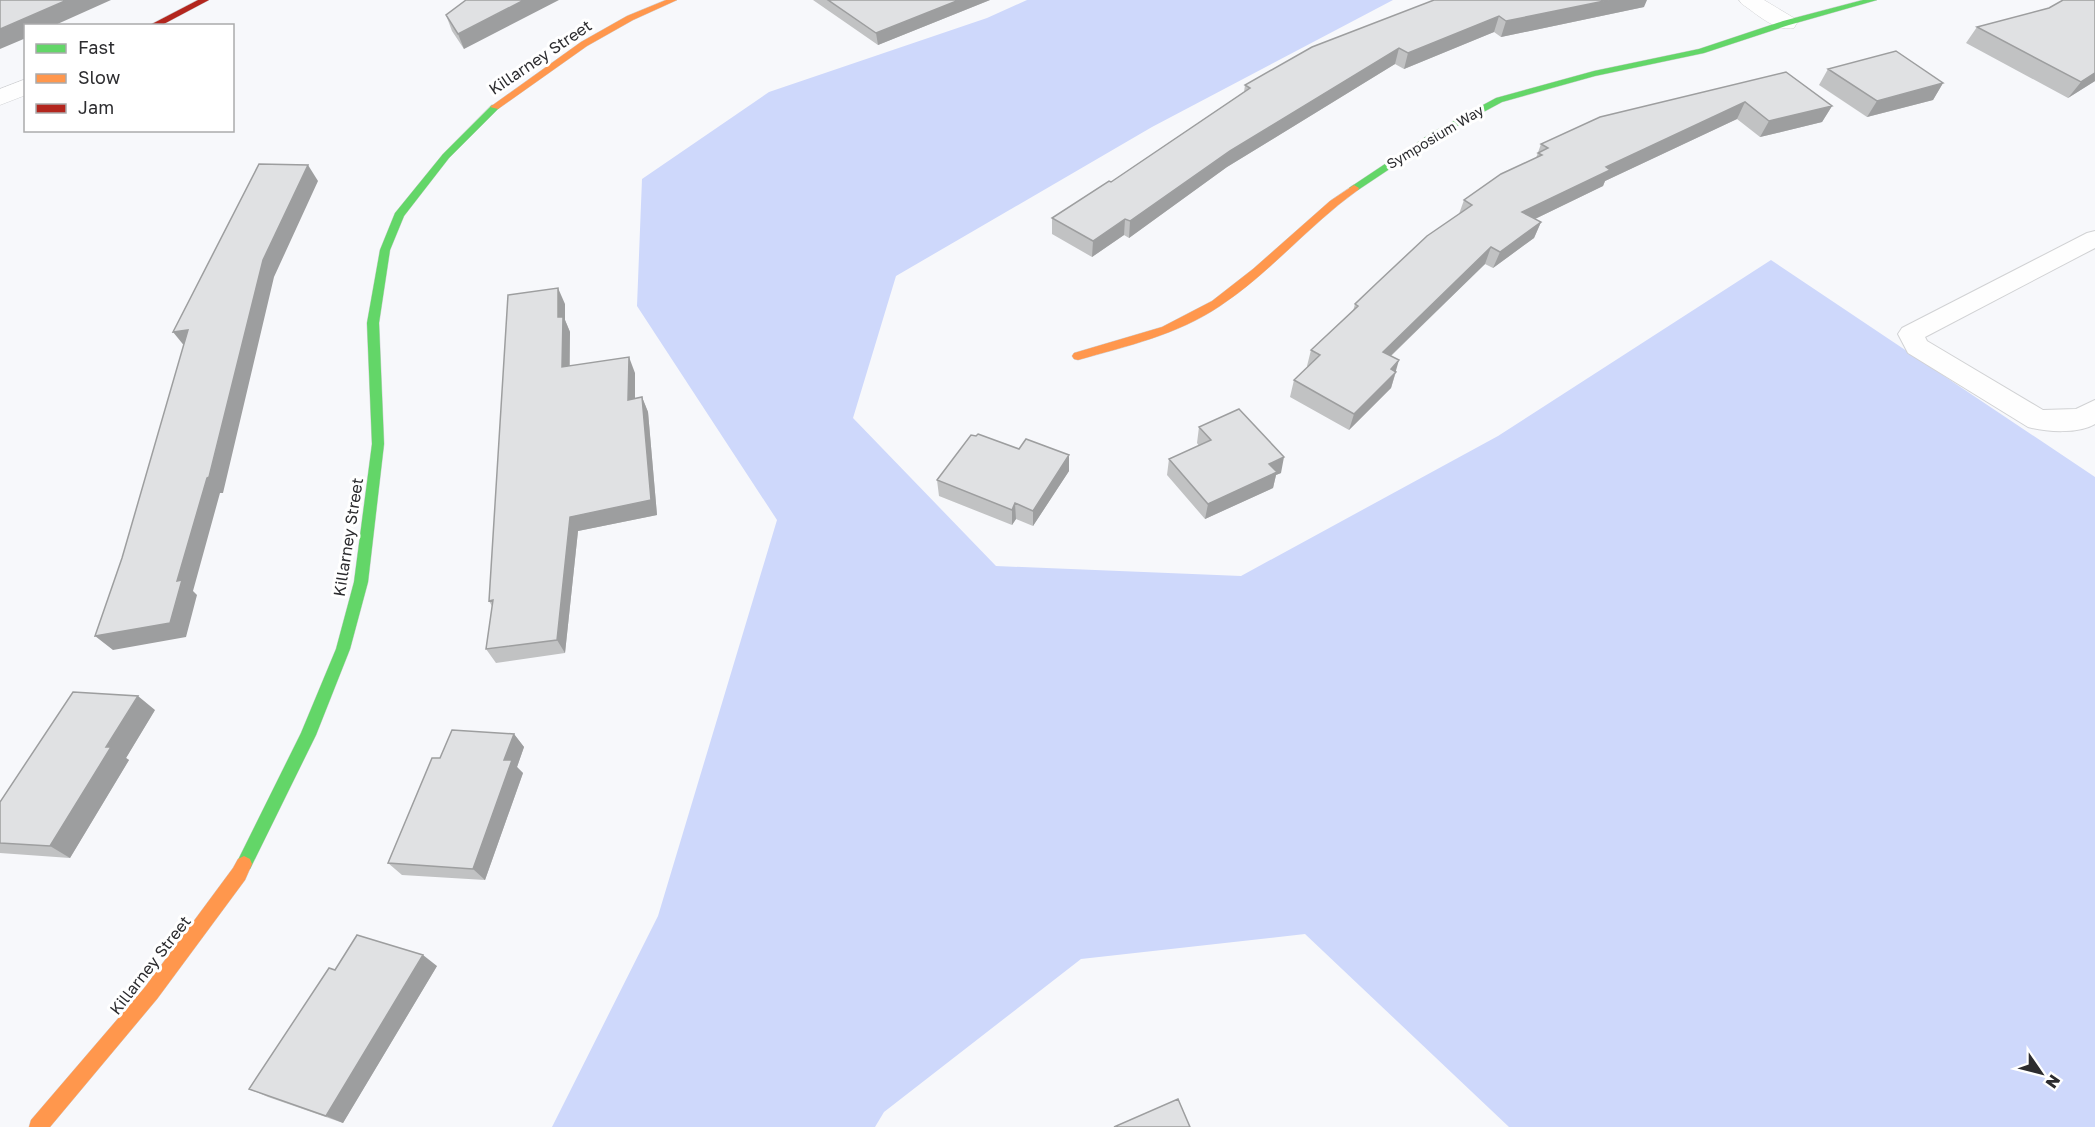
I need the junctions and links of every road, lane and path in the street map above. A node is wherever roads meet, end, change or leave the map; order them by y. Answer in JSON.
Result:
{"nodes":[{"id":1,"x":205,"y":0,"type":"edge"},
{"id":2,"x":673,"y":0,"type":"edge"},
{"id":3,"x":1749,"y":0,"type":"edge"},
{"id":4,"x":1872,"y":0,"type":"edge"},
{"id":5,"x":1786,"y":23,"type":"junction"},
{"id":6,"x":156,"y":24,"type":"edge"},
{"id":7,"x":24,"y":87,"type":"edge"},
{"id":8,"x":0,"y":98,"type":"edge"},
{"id":9,"x":2095,"y":238,"type":"edge"},
{"id":10,"x":1078,"y":356,"type":"dead end"},
{"id":11,"x":2095,"y":410,"type":"edge"},
{"id":12,"x":38,"y":1127,"type":"edge"}],
"edges":[{"from":1,"to":6,"type":"street"},
{"from":2,"to":12,"type":"street","name":"Killarney Street"},
{"from":3,"to":5,"type":"street"},
{"from":4,"to":5,"type":"street","name":"Symposium Way"},
{"from":5,"to":10,"type":"street","name":"Symposium Way"},
{"from":7,"to":8,"type":"street"},
{"from":9,"to":11,"type":"lane"}]}
